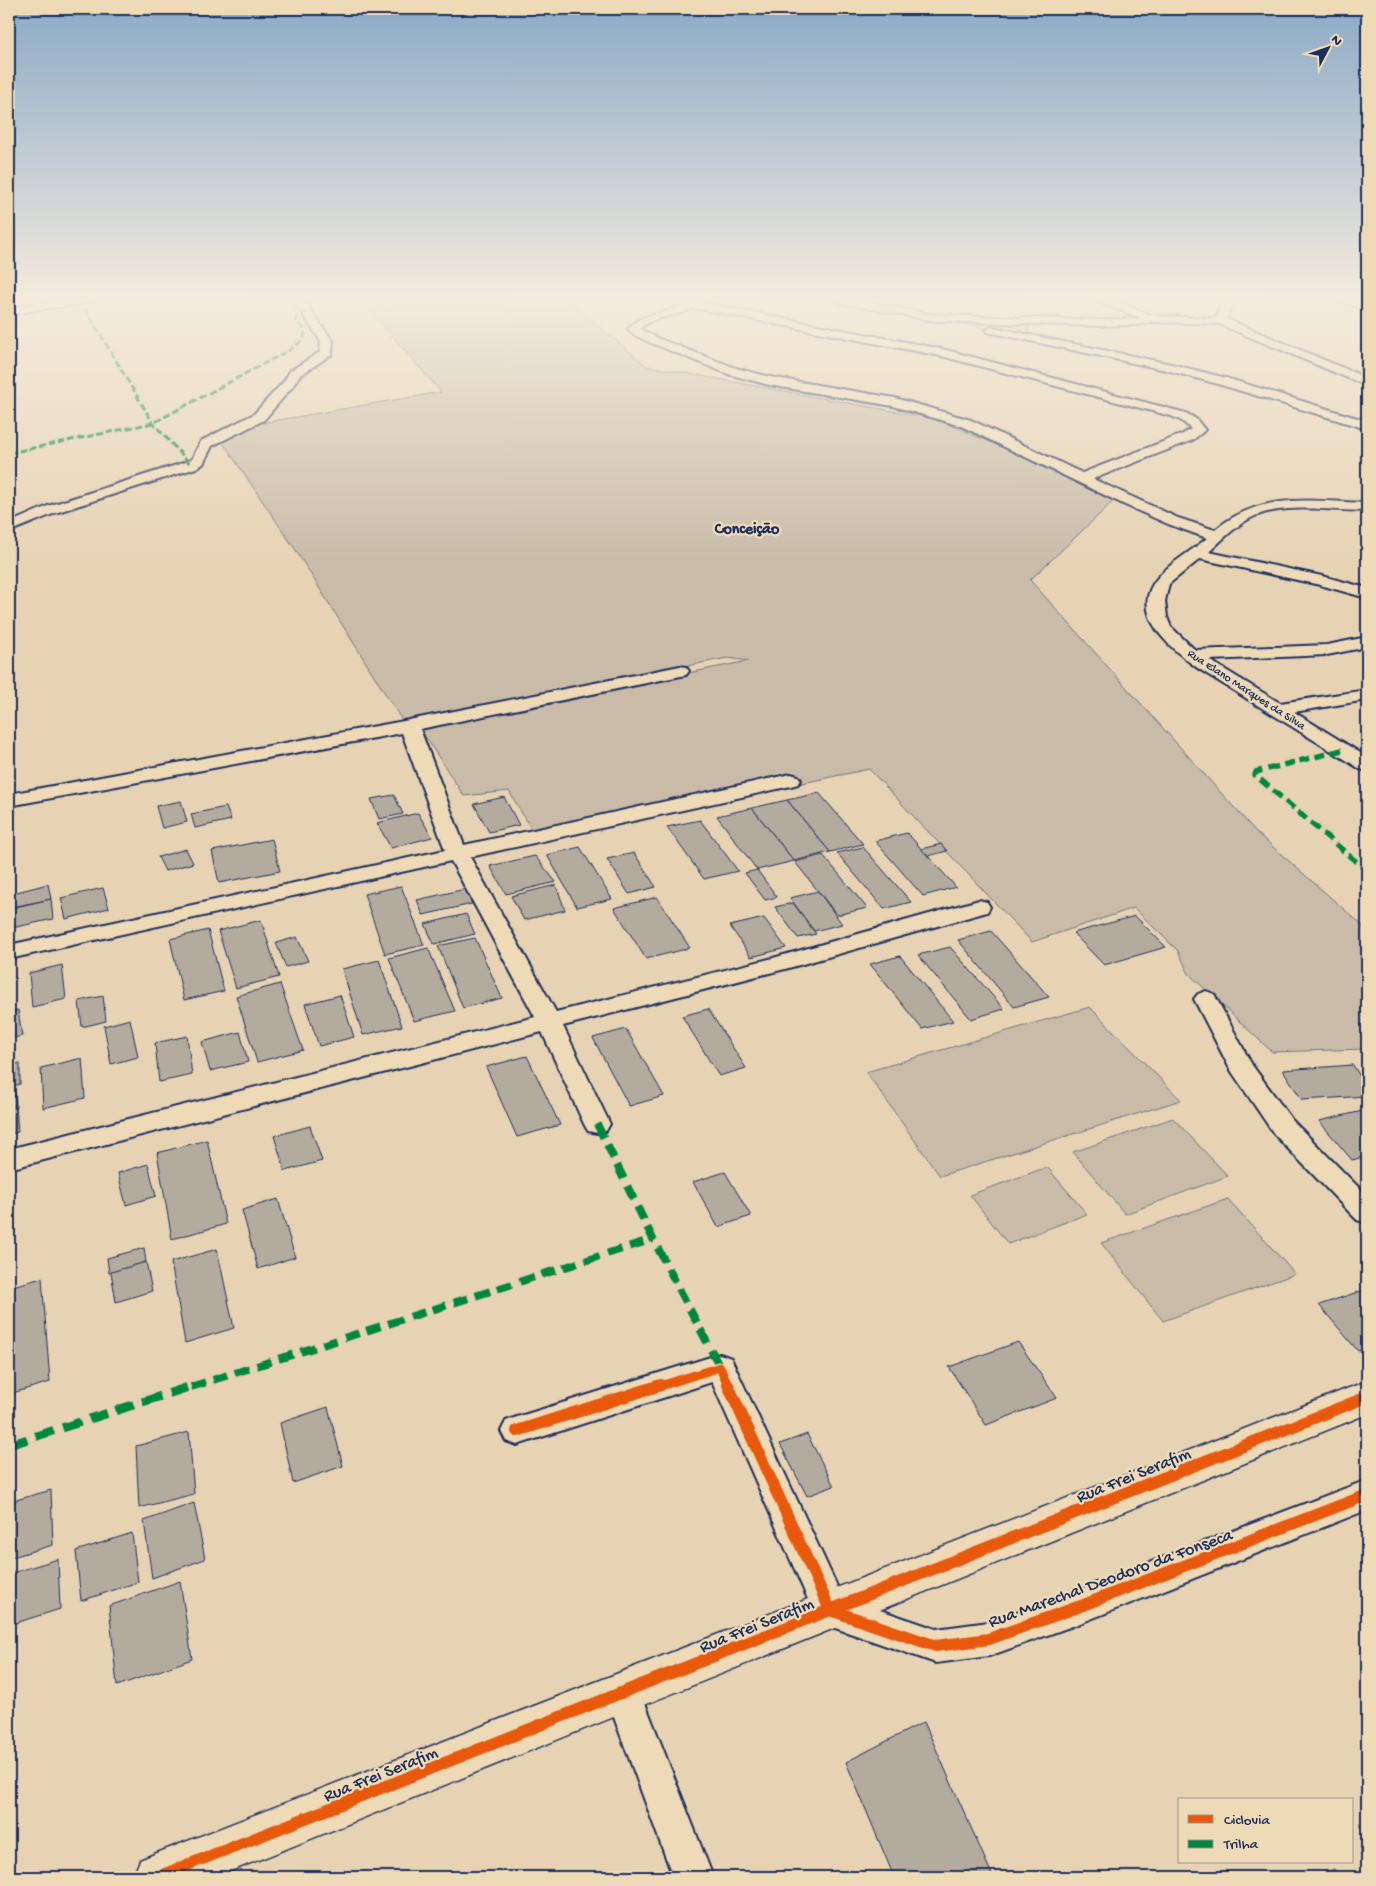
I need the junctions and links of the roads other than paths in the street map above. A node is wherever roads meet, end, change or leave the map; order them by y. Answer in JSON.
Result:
{"nodes":[{"id":1,"x":285,"y":388,"type":"edge"},
{"id":2,"x":810,"y":388,"type":"edge"},
{"id":3,"x":1057,"y":388,"type":"edge"},
{"id":4,"x":1077,"y":388,"type":"edge"},
{"id":5,"x":1240,"y":388,"type":"edge"},
{"id":6,"x":1367,"y":426,"type":"edge"},
{"id":7,"x":1070,"y":472,"type":"junction"},
{"id":8,"x":1082,"y":478,"type":"junction"},
{"id":9,"x":1367,"y":507,"type":"edge"},
{"id":10,"x":9,"y":528,"type":"edge"},
{"id":11,"x":1217,"y":536,"type":"junction"},
{"id":12,"x":1198,"y":554,"type":"junction"},
{"id":13,"x":1367,"y":593,"type":"edge"},
{"id":14,"x":1367,"y":642,"type":"edge"},
{"id":15,"x":1190,"y":655,"type":"junction"},
{"id":16,"x":680,"y":671,"type":"dead end"},
{"id":17,"x":1367,"y":695,"type":"edge"},
{"id":18,"x":1277,"y":709,"type":"junction"},
{"id":19,"x":408,"y":726,"type":"junction"},
{"id":20,"x":1367,"y":765,"type":"edge"},
{"id":21,"x":791,"y":780,"type":"dead end"},
{"id":22,"x":9,"y":800,"type":"edge"},
{"id":23,"x":457,"y":854,"type":"junction"},
{"id":24,"x":979,"y":907,"type":"dead end"},
{"id":25,"x":9,"y":952,"type":"edge"},
{"id":26,"x":1206,"y":999,"type":"dead end"},
{"id":27,"x":549,"y":1021,"type":"junction"},
{"id":28,"x":597,"y":1124,"type":"dead end"},
{"id":29,"x":9,"y":1159,"type":"edge"},
{"id":30,"x":1367,"y":1213,"type":"edge"},
{"id":31,"x":1367,"y":1397,"type":"edge"},
{"id":32,"x":517,"y":1431,"type":"dead end"},
{"id":33,"x":1367,"y":1495,"type":"edge"},
{"id":34,"x":830,"y":1610,"type":"junction"},
{"id":35,"x":623,"y":1693,"type":"junction"},
{"id":36,"x":157,"y":1877,"type":"edge"},
{"id":37,"x":693,"y":1877,"type":"edge"}],
"edges":[{"from":1,"to":10,"type":"street"},
{"from":2,"to":7,"type":"street"},
{"from":3,"to":7,"type":"street"},
{"from":4,"to":8,"type":"street"},
{"from":5,"to":6,"type":"street"},
{"from":7,"to":8,"type":"street"},
{"from":8,"to":11,"type":"street"},
{"from":9,"to":11,"type":"street","name":"Rua Elano Marques da Silva"},
{"from":11,"to":12,"type":"street","name":"Rua Elano Marques da Silva"},
{"from":12,"to":13,"type":"street"},
{"from":12,"to":15,"type":"street","name":"Rua Elano Marques da Silva"},
{"from":14,"to":15,"type":"street"},
{"from":15,"to":18,"type":"street","name":"Rua Elano Marques da Silva"},
{"from":16,"to":19,"type":"street"},
{"from":17,"to":18,"type":"street"},
{"from":18,"to":20,"type":"street","name":"Rua Elano Marques da Silva"},
{"from":19,"to":22,"type":"street"},
{"from":19,"to":23,"type":"street"},
{"from":21,"to":23,"type":"street"},
{"from":23,"to":25,"type":"street"},
{"from":23,"to":27,"type":"street"},
{"from":24,"to":27,"type":"street"},
{"from":26,"to":30,"type":"street"},
{"from":27,"to":28,"type":"street"},
{"from":27,"to":29,"type":"street"},
{"from":31,"to":34,"type":"main road","name":"Rua Frei Serafim"},
{"from":32,"to":34,"type":"street"},
{"from":33,"to":34,"type":"street","name":"Rua Marechal Deodoro da Fonseca"},
{"from":34,"to":35,"type":"main road","name":"Rua Frei Serafim"},
{"from":35,"to":36,"type":"main road","name":"Rua Frei Serafim"},
{"from":35,"to":37,"type":"street"}]}
